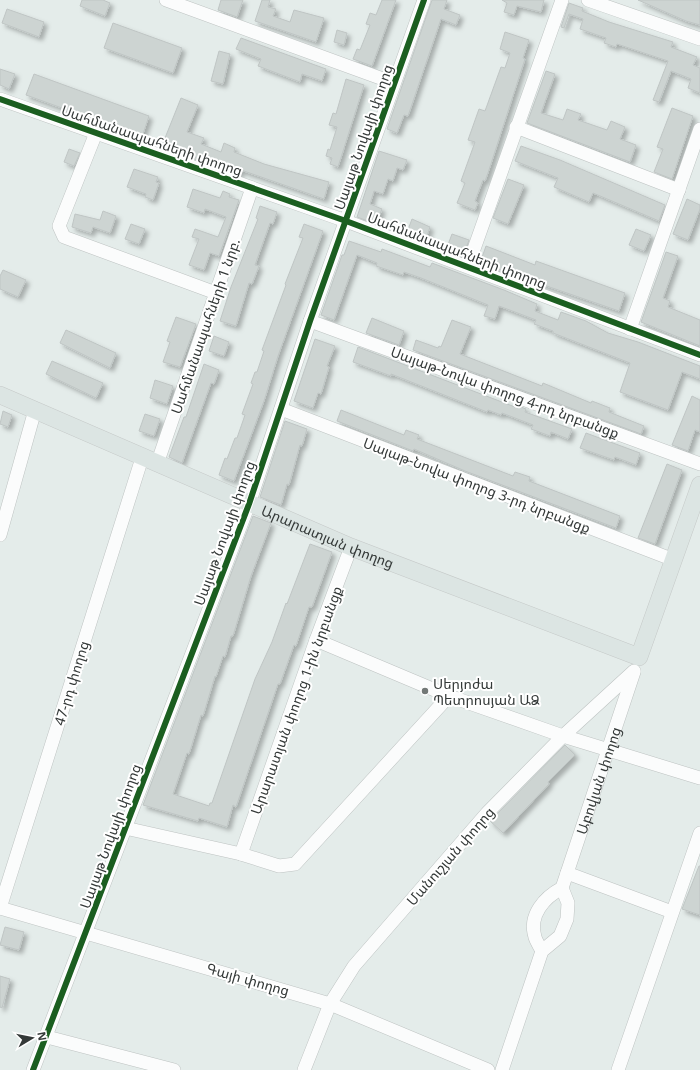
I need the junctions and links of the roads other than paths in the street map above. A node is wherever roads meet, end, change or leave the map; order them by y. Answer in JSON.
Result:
{"nodes":[{"id":1,"x":166,"y":0,"type":"edge"},
{"id":2,"x":424,"y":0,"type":"edge"},
{"id":3,"x":562,"y":0,"type":"edge"},
{"id":4,"x":588,"y":0,"type":"edge"},
{"id":5,"x":700,"y":39,"type":"edge"},
{"id":6,"x":394,"y":83,"type":"junction"},
{"id":7,"x":0,"y":99,"type":"edge"},
{"id":8,"x":516,"y":127,"type":"junction"},
{"id":9,"x":700,"y":129,"type":"edge"},
{"id":10,"x":96,"y":133,"type":"junction"},
{"id":11,"x":252,"y":188,"type":"junction"},
{"id":12,"x":679,"y":190,"type":"junction"},
{"id":13,"x":346,"y":221,"type":"junction"},
{"id":14,"x":468,"y":266,"type":"junction"},
{"id":15,"x":216,"y":293,"type":"junction"},
{"id":16,"x":310,"y":321,"type":"junction"},
{"id":17,"x":630,"y":329,"type":"junction"},
{"id":18,"x":700,"y":355,"type":"edge"},
{"id":19,"x":0,"y":395,"type":"edge"},
{"id":20,"x":281,"y":409,"type":"junction"},
{"id":21,"x":35,"y":410,"type":"junction"},
{"id":22,"x":149,"y":461,"type":"junction"},
{"id":23,"x":700,"y":464,"type":"edge"},
{"id":24,"x":700,"y":485,"type":"edge"},
{"id":25,"x":249,"y":504,"type":"junction"},
{"id":26,"x":0,"y":535,"type":"edge"},
{"id":27,"x":351,"y":547,"type":"junction"},
{"id":28,"x":674,"y":560,"type":"junction"},
{"id":29,"x":316,"y":640,"type":"junction"},
{"id":30,"x":636,"y":664,"type":"junction"},
{"id":31,"x":449,"y":696,"type":"junction"},
{"id":32,"x":563,"y":736,"type":"junction"},
{"id":33,"x":609,"y":750,"type":"junction"},
{"id":34,"x":700,"y":778,"type":"edge"},
{"id":35,"x":125,"y":828,"type":"junction"},
{"id":36,"x":700,"y":833,"type":"edge"},
{"id":37,"x":241,"y":854,"type":"junction"},
{"id":38,"x":567,"y":873,"type":"junction"},
{"id":39,"x":562,"y":888,"type":"junction"},
{"id":40,"x":0,"y":908,"type":"edge"},
{"id":41,"x":672,"y":912,"type":"junction"},
{"id":42,"x":87,"y":932,"type":"junction"},
{"id":43,"x":542,"y":951,"type":"junction"},
{"id":44,"x":330,"y":1004,"type":"junction"},
{"id":45,"x":47,"y":1037,"type":"junction"},
{"id":46,"x":34,"y":1070,"type":"edge"},
{"id":47,"x":174,"y":1070,"type":"edge"},
{"id":48,"x":304,"y":1070,"type":"edge"},
{"id":49,"x":488,"y":1070,"type":"edge"},
{"id":50,"x":502,"y":1070,"type":"edge"},
{"id":51,"x":618,"y":1070,"type":"edge"}],
"edges":[{"from":1,"to":6,"type":"street"},
{"from":2,"to":6,"type":"street","name":"Սայաթ Նովայի փողոց"},
{"from":3,"to":8,"type":"street"},
{"from":4,"to":5,"type":"street"},
{"from":6,"to":13,"type":"street","name":"Սայաթ Նովայի փողոց"},
{"from":7,"to":10,"type":"street","name":"Սահմանապահների փողոց"},
{"from":8,"to":12,"type":"street"},
{"from":8,"to":14,"type":"street"},
{"from":9,"to":12,"type":"street"},
{"from":10,"to":11,"type":"street","name":"Սահմանապահների փողոց"},
{"from":10,"to":15,"type":"street"},
{"from":11,"to":13,"type":"street","name":"Սահմանապահների փողոց"},
{"from":11,"to":15,"type":"street","name":"Սահմանապահների 1 նրբ."},
{"from":12,"to":17,"type":"street"},
{"from":13,"to":14,"type":"street","name":"Սահմանապահների փողոց"},
{"from":13,"to":16,"type":"street","name":"Սայաթ Նովայի փողոց"},
{"from":14,"to":17,"type":"street","name":"Սահմանապահների փողոց"},
{"from":15,"to":22,"type":"street","name":"Սահմանապահների 1 նրբ."},
{"from":16,"to":20,"type":"street","name":"Սայաթ Նովայի փողոց"},
{"from":16,"to":23,"type":"street","name":"Սայաթ-Նովա փողոց 4-րդ նրբանցք"},
{"from":17,"to":18,"type":"street","name":"Սահմանապահների փողոց"},
{"from":19,"to":21,"type":"main road","name":"Արարատյան փողոց"},
{"from":20,"to":25,"type":"street","name":"Սայաթ Նովայի փողոց"},
{"from":20,"to":28,"type":"street","name":"Սայաթ-Նովա փողոց 3-րդ նրբանցք"},
{"from":21,"to":22,"type":"main road","name":"Արարատյան փողոց"},
{"from":21,"to":26,"type":"street"},
{"from":22,"to":25,"type":"main road","name":"Արարատյան փողոց"},
{"from":22,"to":40,"type":"street","name":"47-րդ փողոց"},
{"from":24,"to":28,"type":"main road","name":"Աբովյան փողոց"},
{"from":25,"to":27,"type":"main road","name":"Արարատյան փողոց"},
{"from":25,"to":35,"type":"street","name":"Սայաթ Նովայի փողոց"},
{"from":27,"to":29,"type":"street","name":"Արարատյան փողոց 1-ին նրբանցք"},
{"from":27,"to":30,"type":"main road","name":"Արարատյան փողոց"},
{"from":28,"to":30,"type":"main road","name":"Աբովյան փողոց"},
{"from":29,"to":31,"type":"street"},
{"from":29,"to":37,"type":"street","name":"Արարատյան փողոց 1-ին նրբանցք"},
{"from":30,"to":32,"type":"street","name":"Մանուշյան փողոց"},
{"from":30,"to":33,"type":"street","name":"Աբովյան փողոց"},
{"from":31,"to":32,"type":"street"},
{"from":31,"to":37,"type":"street"},
{"from":32,"to":33,"type":"street"},
{"from":32,"to":44,"type":"street","name":"Մանուշյան փողոց"},
{"from":33,"to":34,"type":"street"},
{"from":33,"to":38,"type":"street","name":"Աբովյան փողոց"},
{"from":35,"to":37,"type":"street"},
{"from":35,"to":42,"type":"street","name":"Սայաթ Նովայի փողոց"},
{"from":36,"to":41,"type":"street"},
{"from":38,"to":39,"type":"street","name":"Աբովյան փողոց"},
{"from":38,"to":41,"type":"street"},
{"from":39,"to":43,"type":"street"},
{"from":39,"to":43,"type":"street"},
{"from":40,"to":42,"type":"street","name":"Գայի փողոց"},
{"from":41,"to":51,"type":"street"},
{"from":42,"to":44,"type":"street","name":"Գայի փողոց"},
{"from":42,"to":45,"type":"street","name":"Սայաթ Նովայի փողոց"},
{"from":43,"to":50,"type":"street"},
{"from":44,"to":48,"type":"street","name":"Մանուշյան փողոց"},
{"from":44,"to":49,"type":"street","name":"Գայի փողոց"},
{"from":45,"to":46,"type":"street","name":"Սայաթ Նովայի փողոց"},
{"from":45,"to":47,"type":"street"}]}
